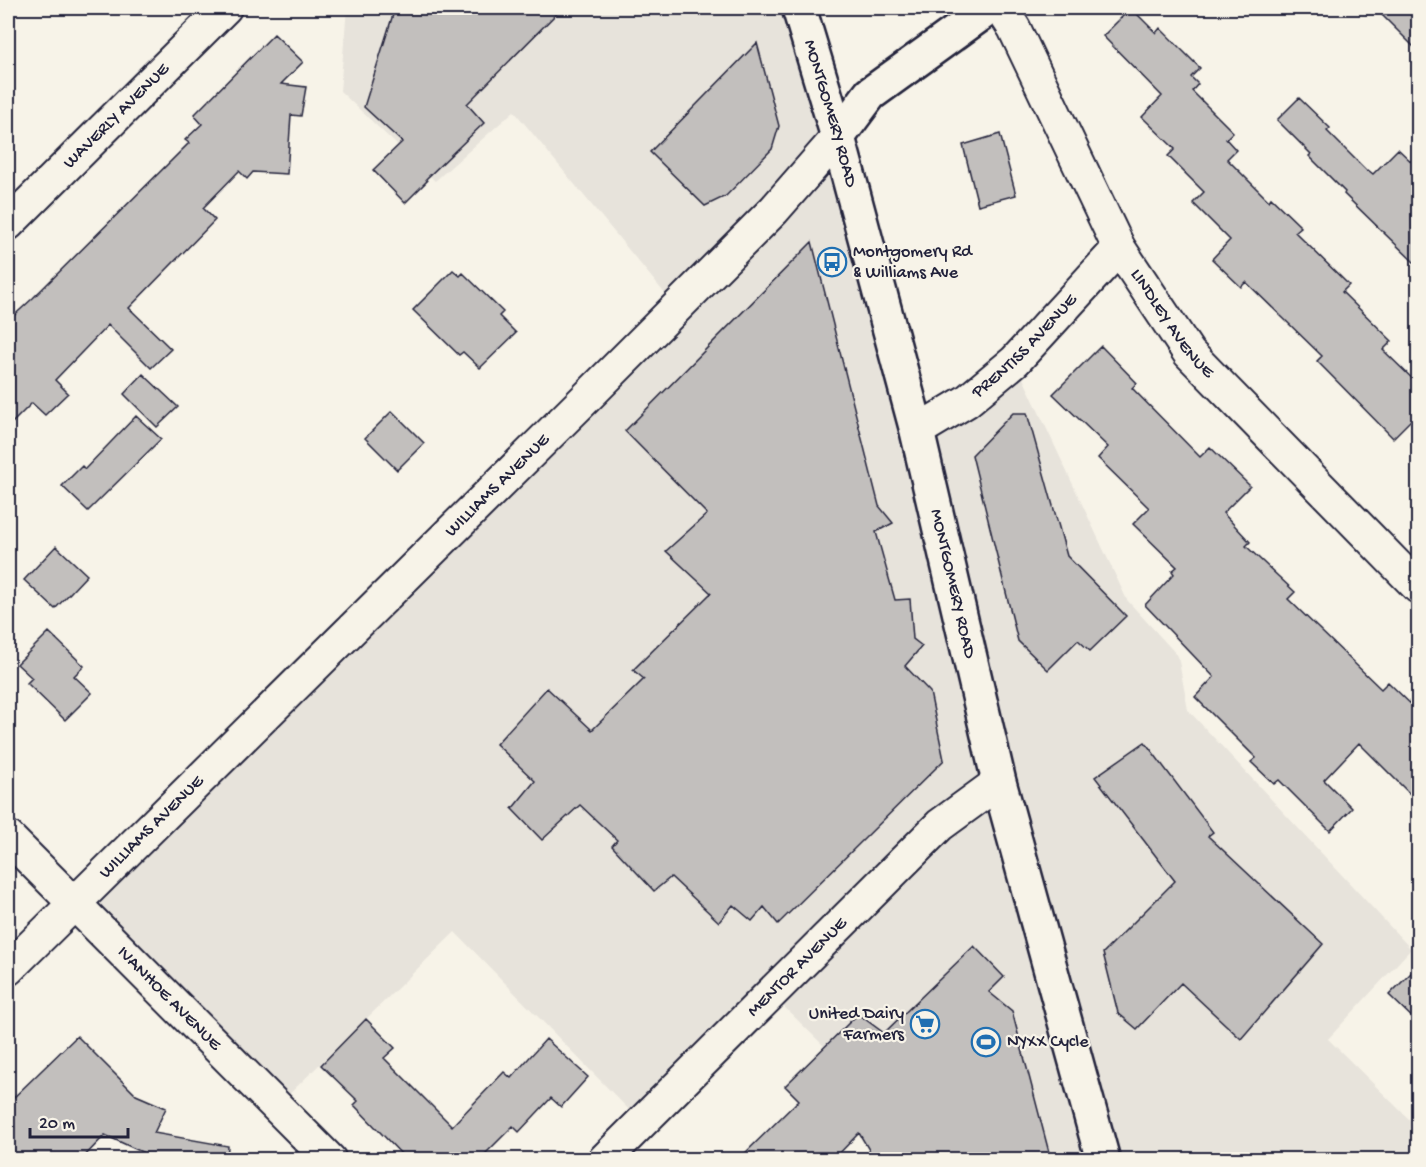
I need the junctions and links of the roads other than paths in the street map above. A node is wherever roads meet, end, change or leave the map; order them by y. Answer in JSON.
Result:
{"nodes":[{"id":1,"x":225,"y":8,"type":"edge"},
{"id":2,"x":799,"y":8,"type":"edge"},
{"id":3,"x":989,"y":8,"type":"edge"},
{"id":4,"x":1001,"y":8,"type":"edge"},
{"id":5,"x":838,"y":137,"type":"junction"},
{"id":6,"x":8,"y":224,"type":"edge"},
{"id":7,"x":1119,"y":248,"type":"junction"},
{"id":8,"x":917,"y":431,"type":"junction"},
{"id":9,"x":1419,"y":587,"type":"edge"},
{"id":10,"x":999,"y":782,"type":"junction"},
{"id":11,"x":8,"y":837,"type":"edge"},
{"id":12,"x":75,"y":903,"type":"junction"},
{"id":13,"x":8,"y":969,"type":"edge"},
{"id":14,"x":330,"y":1160,"type":"edge"},
{"id":15,"x":604,"y":1160,"type":"edge"},
{"id":16,"x":1103,"y":1160,"type":"edge"}],
"edges":[{"from":1,"to":6,"type":"street","name":"WAVERLY AVENUE"},
{"from":2,"to":5,"type":"main road","name":"MONTGOMERY ROAD"},
{"from":3,"to":5,"type":"main road","name":"WILLIAMS AVENUE"},
{"from":4,"to":7,"type":"street","name":"LINDLEY AVENUE"},
{"from":5,"to":8,"type":"main road","name":"MONTGOMERY ROAD"},
{"from":5,"to":12,"type":"street","name":"WILLIAMS AVENUE"},
{"from":7,"to":8,"type":"street","name":"PRENTISS AVENUE"},
{"from":7,"to":9,"type":"street","name":"LINDLEY AVENUE"},
{"from":8,"to":10,"type":"main road","name":"MONTGOMERY ROAD"},
{"from":10,"to":15,"type":"street","name":"MENTOR AVENUE"},
{"from":10,"to":16,"type":"main road","name":"MONTGOMERY ROAD"},
{"from":11,"to":12,"type":"street","name":"IVANHOE AVENUE"},
{"from":12,"to":13,"type":"street","name":"WILLIAMS AVENUE"},
{"from":12,"to":14,"type":"street","name":"IVANHOE AVENUE"}]}
